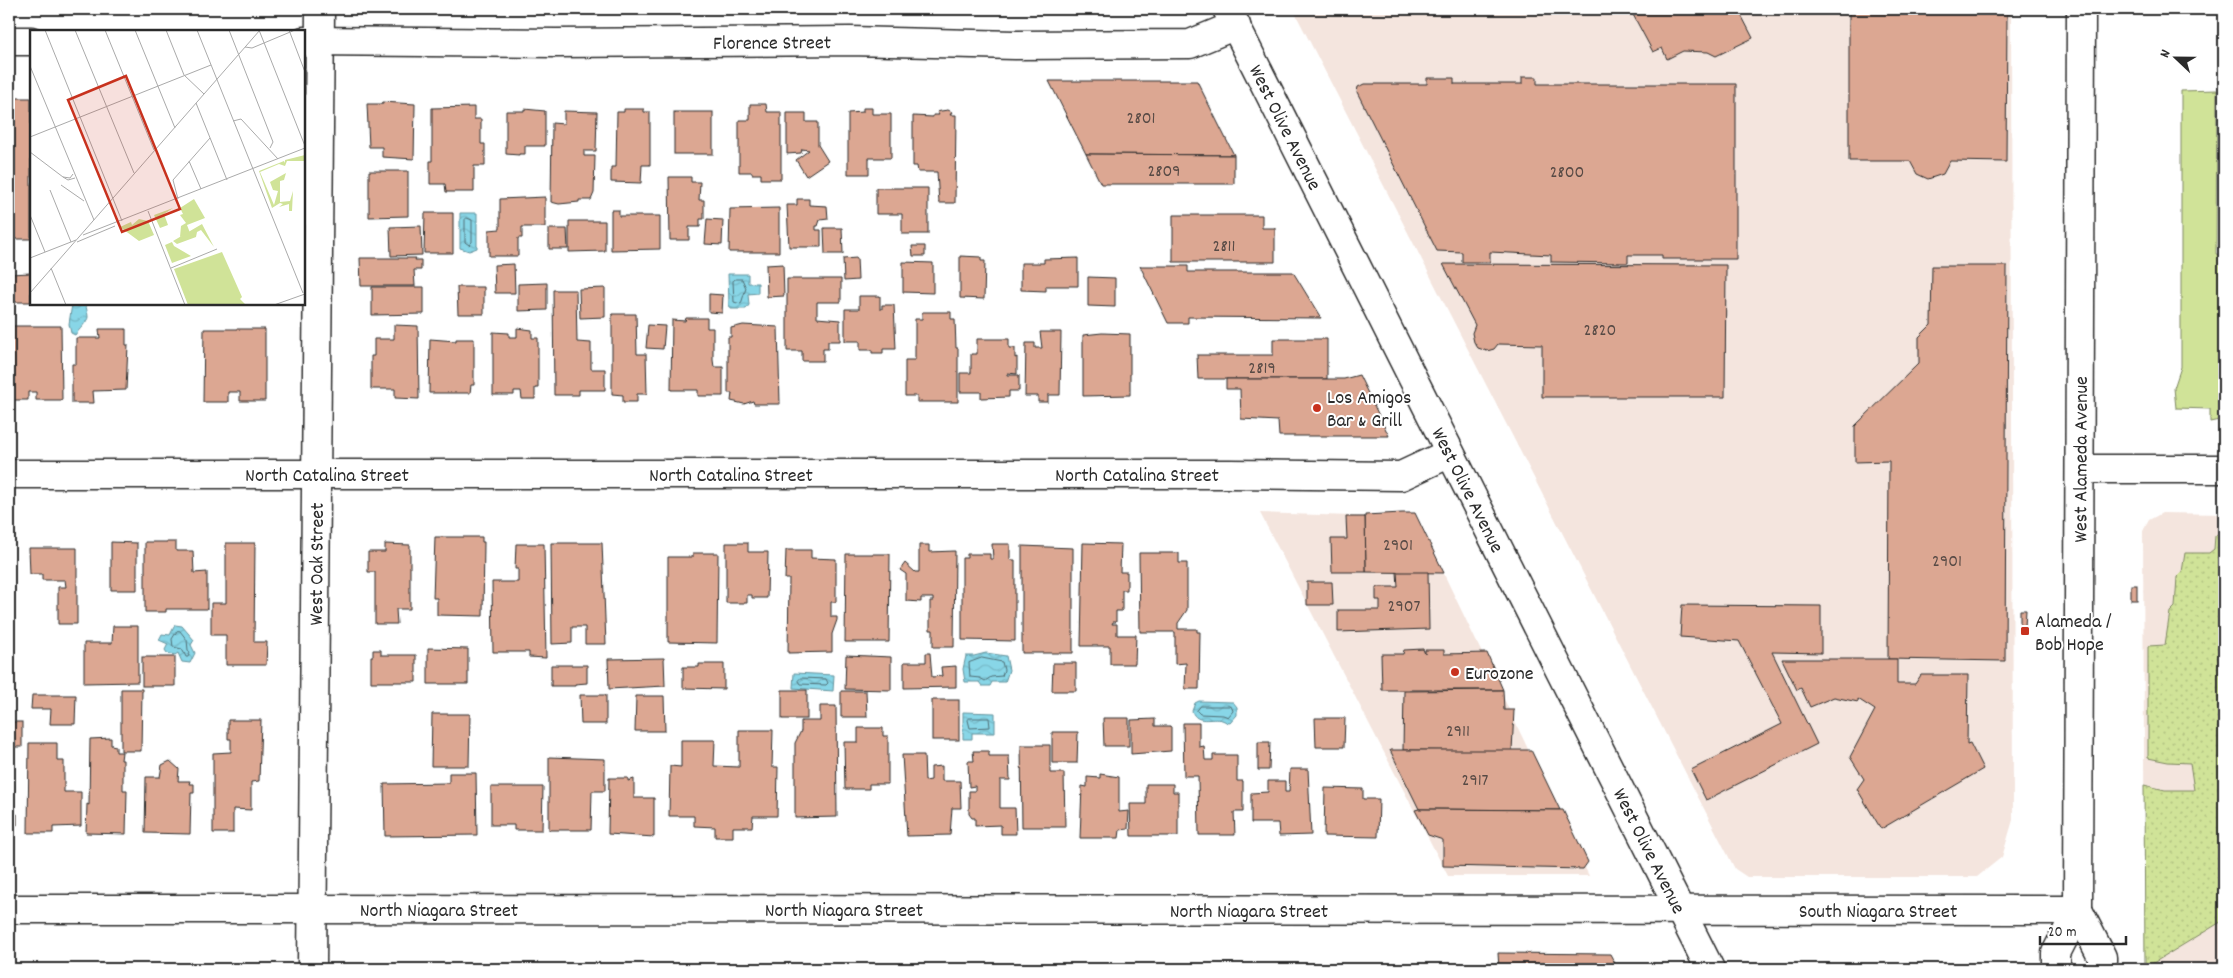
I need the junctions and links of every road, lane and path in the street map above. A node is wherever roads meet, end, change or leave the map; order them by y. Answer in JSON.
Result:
{"nodes":[{"id":1,"x":320,"y":9,"type":"edge"},
{"id":2,"x":2081,"y":9,"type":"edge"},
{"id":3,"x":1232,"y":17,"type":"edge"},
{"id":4,"x":311,"y":40,"type":"edge"},
{"id":5,"x":9,"y":41,"type":"edge"},
{"id":6,"x":30,"y":41,"type":"edge"},
{"id":7,"x":1450,"y":453,"type":"junction"},
{"id":8,"x":2080,"y":468,"type":"junction"},
{"id":9,"x":2224,"y":469,"type":"edge"},
{"id":10,"x":9,"y":474,"type":"edge"},
{"id":11,"x":316,"y":474,"type":"junction"},
{"id":12,"x":9,"y":909,"type":"edge"},
{"id":13,"x":312,"y":909,"type":"junction"},
{"id":14,"x":1679,"y":910,"type":"junction"},
{"id":15,"x":2078,"y":910,"type":"junction"},
{"id":16,"x":312,"y":969,"type":"edge"},
{"id":17,"x":1710,"y":969,"type":"edge"},
{"id":18,"x":2056,"y":969,"type":"edge"},
{"id":19,"x":2102,"y":969,"type":"edge"}],
"edges":[{"from":1,"to":4,"type":"street","name":"West Oak Street"},
{"from":2,"to":8,"type":"street","name":"West Alameda Avenue"},
{"from":3,"to":4,"type":"street","name":"Florence Street"},
{"from":3,"to":7,"type":"street","name":"West Olive Avenue"},
{"from":4,"to":11,"type":"street","name":"West Oak Street"},
{"from":5,"to":6,"type":"street"},
{"from":7,"to":11,"type":"street","name":"North Catalina Street"},
{"from":7,"to":14,"type":"street","name":"West Olive Avenue"},
{"from":8,"to":9,"type":"street"},
{"from":8,"to":15,"type":"street","name":"West Alameda Avenue"},
{"from":10,"to":11,"type":"street","name":"North Catalina Street"},
{"from":11,"to":13,"type":"street","name":"West Oak Street"},
{"from":12,"to":13,"type":"street","name":"North Niagara Street"},
{"from":13,"to":14,"type":"street","name":"North Niagara Street"},
{"from":13,"to":16,"type":"street","name":"West Oak Street"},
{"from":14,"to":15,"type":"street","name":"South Niagara Street"},
{"from":14,"to":17,"type":"street","name":"West Olive Avenue"},
{"from":15,"to":18,"type":"street","name":"West Alameda Avenue"},
{"from":15,"to":19,"type":"street","name":"West Alameda Avenue"}]}
